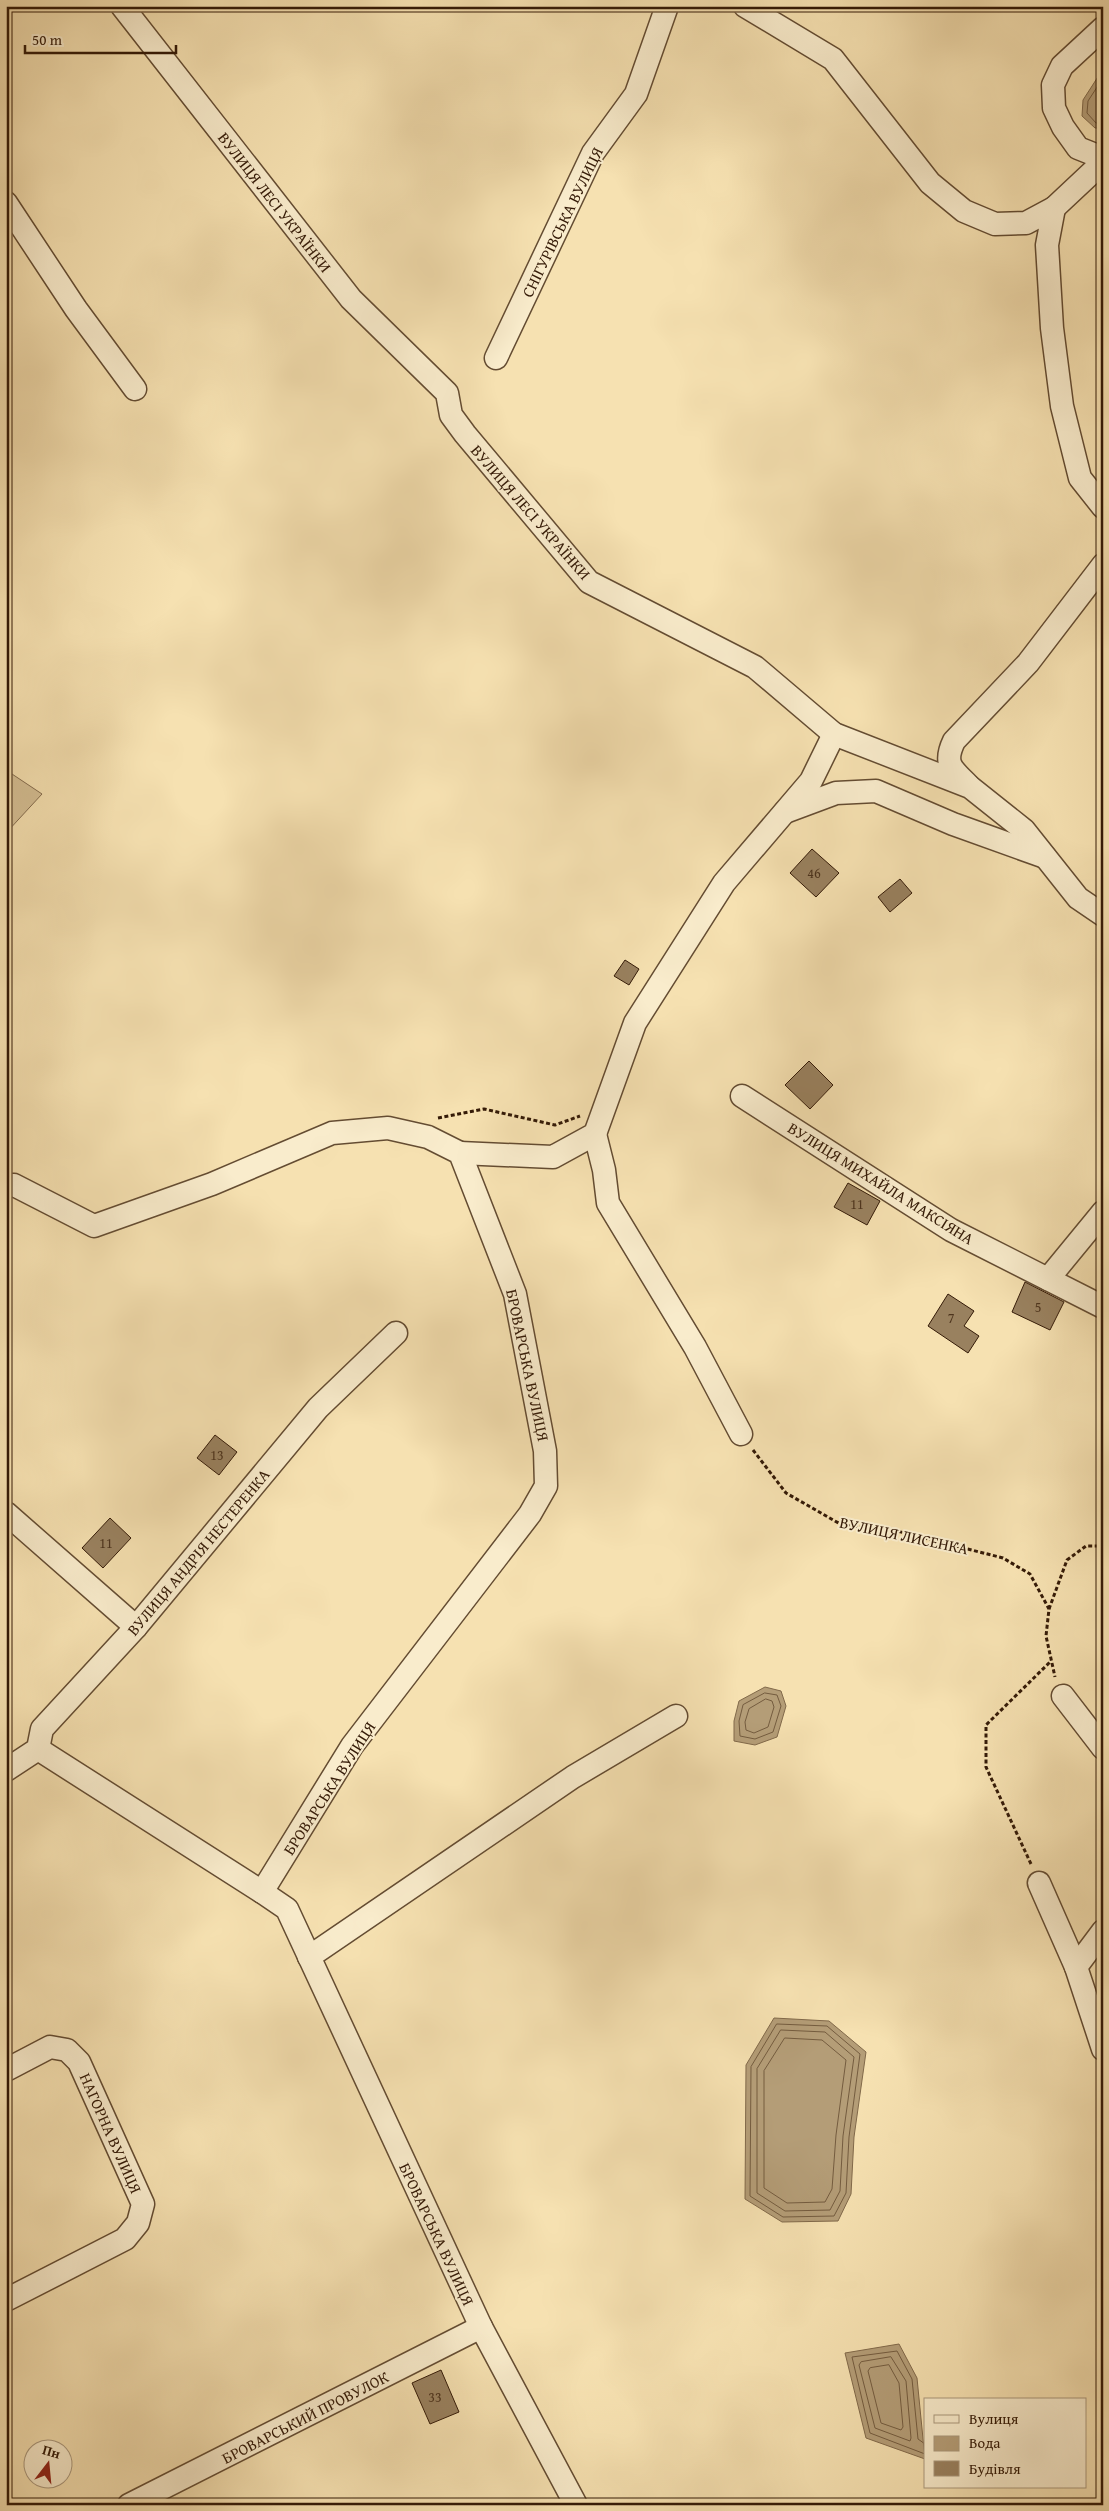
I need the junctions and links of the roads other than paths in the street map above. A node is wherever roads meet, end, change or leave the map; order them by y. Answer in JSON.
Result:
{"nodes":[{"id":1,"x":122,"y":6,"type":"edge"},
{"id":2,"x":667,"y":6,"type":"edge"},
{"id":3,"x":745,"y":6,"type":"edge"},
{"id":4,"x":1103,"y":28,"type":"edge"},
{"id":5,"x":1103,"y":160,"type":"edge"},
{"id":6,"x":6,"y":203,"type":"edge"},
{"id":7,"x":1054,"y":208,"type":"junction"},
{"id":8,"x":496,"y":358,"type":"dead end"},
{"id":9,"x":135,"y":389,"type":"dead end"},
{"id":10,"x":1103,"y":507,"type":"edge"},
{"id":11,"x":1103,"y":565,"type":"edge"},
{"id":12,"x":834,"y":734,"type":"junction"},
{"id":13,"x":970,"y":787,"type":"junction"},
{"id":14,"x":784,"y":812,"type":"junction"},
{"id":15,"x":1044,"y":857,"type":"junction"},
{"id":16,"x":1103,"y":915,"type":"edge"},
{"id":17,"x":742,"y":1096,"type":"dead end"},
{"id":18,"x":595,"y":1134,"type":"junction"},
{"id":19,"x":460,"y":1153,"type":"junction"},
{"id":20,"x":6,"y":1186,"type":"edge"},
{"id":21,"x":1103,"y":1212,"type":"edge"},
{"id":22,"x":1048,"y":1279,"type":"junction"},
{"id":23,"x":1103,"y":1307,"type":"edge"},
{"id":24,"x":396,"y":1333,"type":"dead end"},
{"id":25,"x":741,"y":1434,"type":"road end"},
{"id":26,"x":6,"y":1513,"type":"edge"},
{"id":27,"x":136,"y":1627,"type":"junction"},
{"id":28,"x":1063,"y":1696,"type":"road end"},
{"id":29,"x":676,"y":1716,"type":"dead end"},
{"id":30,"x":1103,"y":1748,"type":"edge"},
{"id":31,"x":38,"y":1749,"type":"junction"},
{"id":32,"x":6,"y":1770,"type":"edge"},
{"id":33,"x":1039,"y":1883,"type":"road end"},
{"id":34,"x":262,"y":1892,"type":"junction"},
{"id":35,"x":1103,"y":1931,"type":"edge"},
{"id":36,"x":309,"y":1957,"type":"junction"},
{"id":37,"x":1076,"y":1967,"type":"junction"},
{"id":38,"x":1103,"y":2049,"type":"edge"},
{"id":39,"x":6,"y":2070,"type":"edge"},
{"id":40,"x":6,"y":2300,"type":"edge"},
{"id":41,"x":481,"y":2327,"type":"junction"},
{"id":42,"x":129,"y":2505,"type":"edge"},
{"id":43,"x":576,"y":2505,"type":"edge"}],
"edges":[{"from":1,"to":12,"type":"street","name":"ВУЛИЦЯ ЛЕСІ УКРАЇНКИ"},
{"from":2,"to":8,"type":"street","name":"СНІГУРІВСЬКА ВУЛИЦЯ"},
{"from":3,"to":7,"type":"street"},
{"from":4,"to":5,"type":"street"},
{"from":5,"to":7,"type":"street"},
{"from":6,"to":9,"type":"street"},
{"from":7,"to":10,"type":"street"},
{"from":11,"to":13,"type":"street"},
{"from":12,"to":13,"type":"street","name":"ВУЛИЦЯ ЛЕСІ УКРАЇНКИ"},
{"from":12,"to":14,"type":"street"},
{"from":13,"to":15,"type":"street","name":"ВУЛИЦЯ ЛЕСІ УКРАЇНКИ"},
{"from":14,"to":15,"type":"street"},
{"from":14,"to":18,"type":"street"},
{"from":15,"to":16,"type":"street","name":"ВУЛИЦЯ ЛЕСІ УКРАЇНКИ"},
{"from":17,"to":22,"type":"street","name":"ВУЛИЦЯ МИХАЙЛА МАКСІЯНА"},
{"from":18,"to":19,"type":"street"},
{"from":18,"to":25,"type":"street"},
{"from":19,"to":20,"type":"street"},
{"from":19,"to":34,"type":"street","name":"БРОВАРСЬКА ВУЛИЦЯ"},
{"from":21,"to":22,"type":"street"},
{"from":22,"to":23,"type":"street","name":"ВУЛИЦЯ МИХАЙЛА МАКСІЯНА"},
{"from":24,"to":27,"type":"street","name":"ВУЛИЦЯ АНДРІЯ НЕСТЕРЕНКА"},
{"from":26,"to":27,"type":"street"},
{"from":27,"to":31,"type":"street","name":"ВУЛИЦЯ АНДРІЯ НЕСТЕРЕНКА"},
{"from":28,"to":30,"type":"street"},
{"from":29,"to":36,"type":"street"},
{"from":31,"to":32,"type":"street"},
{"from":31,"to":34,"type":"street","name":"БРОВАРСЬКА ВУЛИЦЯ"},
{"from":33,"to":37,"type":"street"},
{"from":34,"to":36,"type":"street","name":"БРОВАРСЬКА ВУЛИЦЯ"},
{"from":35,"to":37,"type":"street"},
{"from":36,"to":41,"type":"street","name":"БРОВАРСЬКА ВУЛИЦЯ"},
{"from":37,"to":38,"type":"street"},
{"from":39,"to":40,"type":"street","name":"НАГОРНА ВУЛИЦЯ"},
{"from":41,"to":42,"type":"street","name":"БРОВАРСЬКИЙ ПРОВУЛОК"},
{"from":41,"to":43,"type":"street","name":"БРОВАРСЬКА ВУЛИЦЯ"}]}
